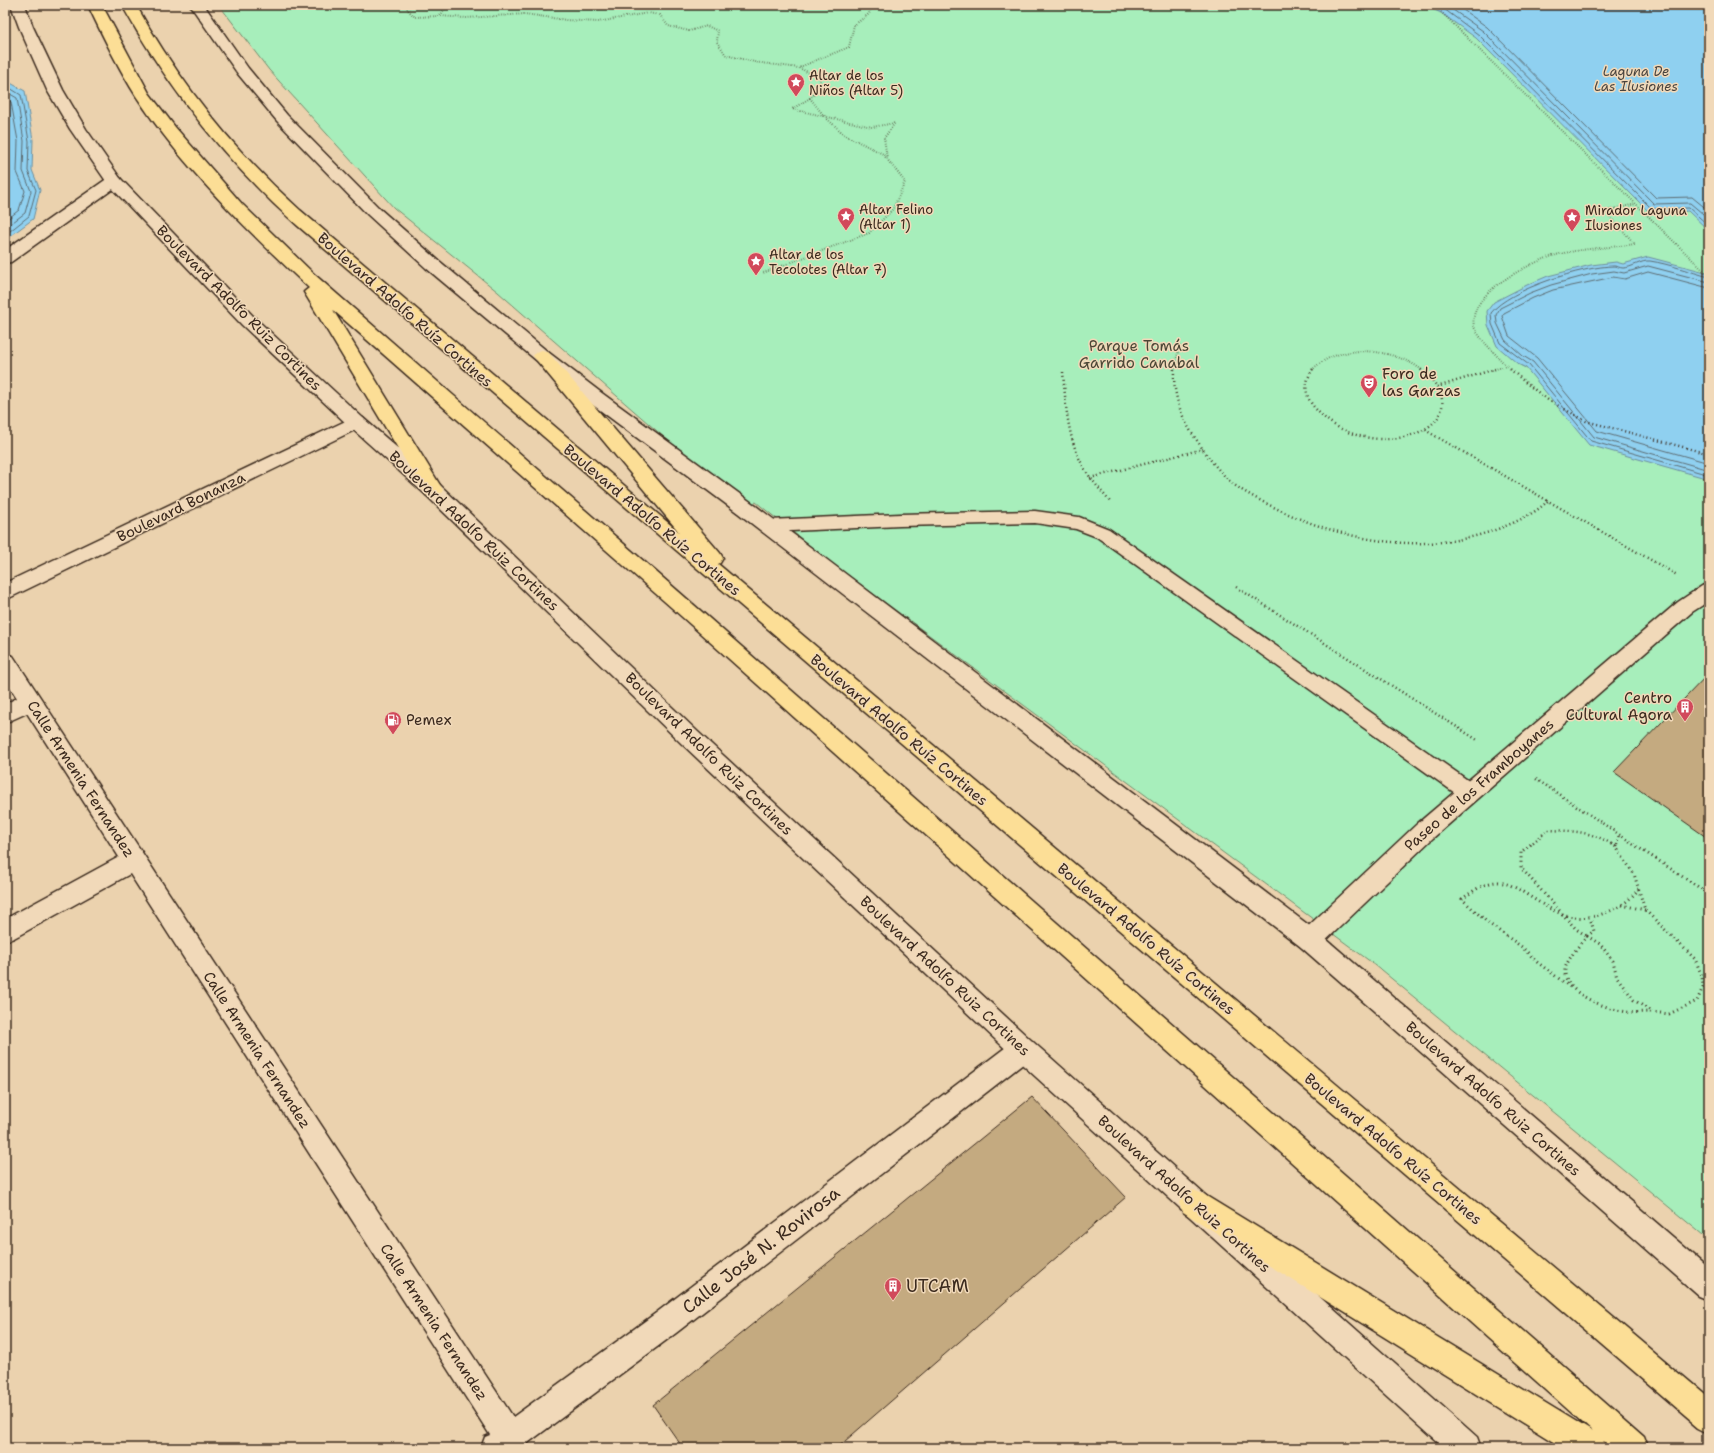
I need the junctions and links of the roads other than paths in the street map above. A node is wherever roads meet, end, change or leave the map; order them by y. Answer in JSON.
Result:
{"nodes":[{"id":1,"x":18,"y":5,"type":"edge"},
{"id":2,"x":95,"y":5,"type":"edge"},
{"id":3,"x":129,"y":5,"type":"edge"},
{"id":4,"x":197,"y":5,"type":"edge"},
{"id":5,"x":114,"y":181,"type":"junction"},
{"id":6,"x":5,"y":258,"type":"edge"},
{"id":7,"x":300,"y":270,"type":"junction"},
{"id":8,"x":542,"y":356,"type":"junction"},
{"id":9,"x":356,"y":422,"type":"junction"},
{"id":10,"x":433,"y":490,"type":"junction"},
{"id":11,"x":769,"y":526,"type":"junction"},
{"id":12,"x":1708,"y":591,"type":"edge"},
{"id":13,"x":5,"y":592,"type":"edge"},
{"id":14,"x":755,"y":608,"type":"junction"},
{"id":15,"x":5,"y":662,"type":"edge"},
{"id":16,"x":30,"y":702,"type":"junction"},
{"id":17,"x":5,"y":714,"type":"edge"},
{"id":18,"x":1469,"y":792,"type":"junction"},
{"id":19,"x":134,"y":860,"type":"junction"},
{"id":20,"x":5,"y":931,"type":"edge"},
{"id":21,"x":1310,"y":940,"type":"junction"},
{"id":22,"x":1023,"y":1049,"type":"junction"},
{"id":23,"x":1193,"y":1203,"type":"junction"},
{"id":24,"x":1709,"y":1286,"type":"edge"},
{"id":25,"x":1709,"y":1417,"type":"edge"},
{"id":26,"x":502,"y":1443,"type":"edge"},
{"id":27,"x":1466,"y":1448,"type":"edge"},
{"id":28,"x":1591,"y":1448,"type":"edge"},
{"id":29,"x":1633,"y":1448,"type":"edge"}],
"edges":[{"from":1,"to":5,"type":"main road","name":"Boulevard Adolfo Ruiz Cortines"},
{"from":2,"to":7,"type":"highway"},
{"from":3,"to":14,"type":"highway","name":"Boulevard Adolfo Ruíz Cortines"},
{"from":4,"to":8,"type":"main road","name":"Boulevard Adolfo Ruiz Cortines"},
{"from":5,"to":6,"type":"main road"},
{"from":5,"to":9,"type":"main road","name":"Boulevard Adolfo Ruiz Cortines"},
{"from":7,"to":10,"type":"highway"},
{"from":7,"to":29,"type":"highway"},
{"from":8,"to":11,"type":"main road","name":"Boulevard Adolfo Ruiz Cortines"},
{"from":8,"to":14,"type":"highway"},
{"from":9,"to":10,"type":"main road","name":"Boulevard Adolfo Ruiz Cortines"},
{"from":9,"to":13,"type":"main road","name":"Boulevard Bonanza"},
{"from":10,"to":22,"type":"main road","name":"Boulevard Adolfo Ruiz Cortines"},
{"from":11,"to":18,"type":"lane"},
{"from":11,"to":21,"type":"main road","name":"Boulevard Adolfo Ruiz Cortines"},
{"from":12,"to":18,"type":"main road","name":"Paseo de los Framboyanes"},
{"from":14,"to":25,"type":"highway","name":"Boulevard Adolfo Ruíz Cortines"},
{"from":15,"to":16,"type":"main road","name":"Calle Armenia Fernandez"},
{"from":16,"to":17,"type":"main road"},
{"from":16,"to":19,"type":"main road","name":"Calle Armenia Fernandez"},
{"from":18,"to":21,"type":"main road","name":"Paseo de los Framboyanes"},
{"from":19,"to":20,"type":"main road"},
{"from":19,"to":26,"type":"main road","name":"Calle Armenia Fernandez"},
{"from":21,"to":24,"type":"main road","name":"Boulevard Adolfo Ruiz Cortines"},
{"from":22,"to":23,"type":"main road","name":"Boulevard Adolfo Ruiz Cortines"},
{"from":22,"to":26,"type":"main road","name":"Calle José N. Rovirosa"},
{"from":23,"to":27,"type":"main road","name":"Boulevard Adolfo Ruiz Cortines"},
{"from":23,"to":28,"type":"highway"}]}
